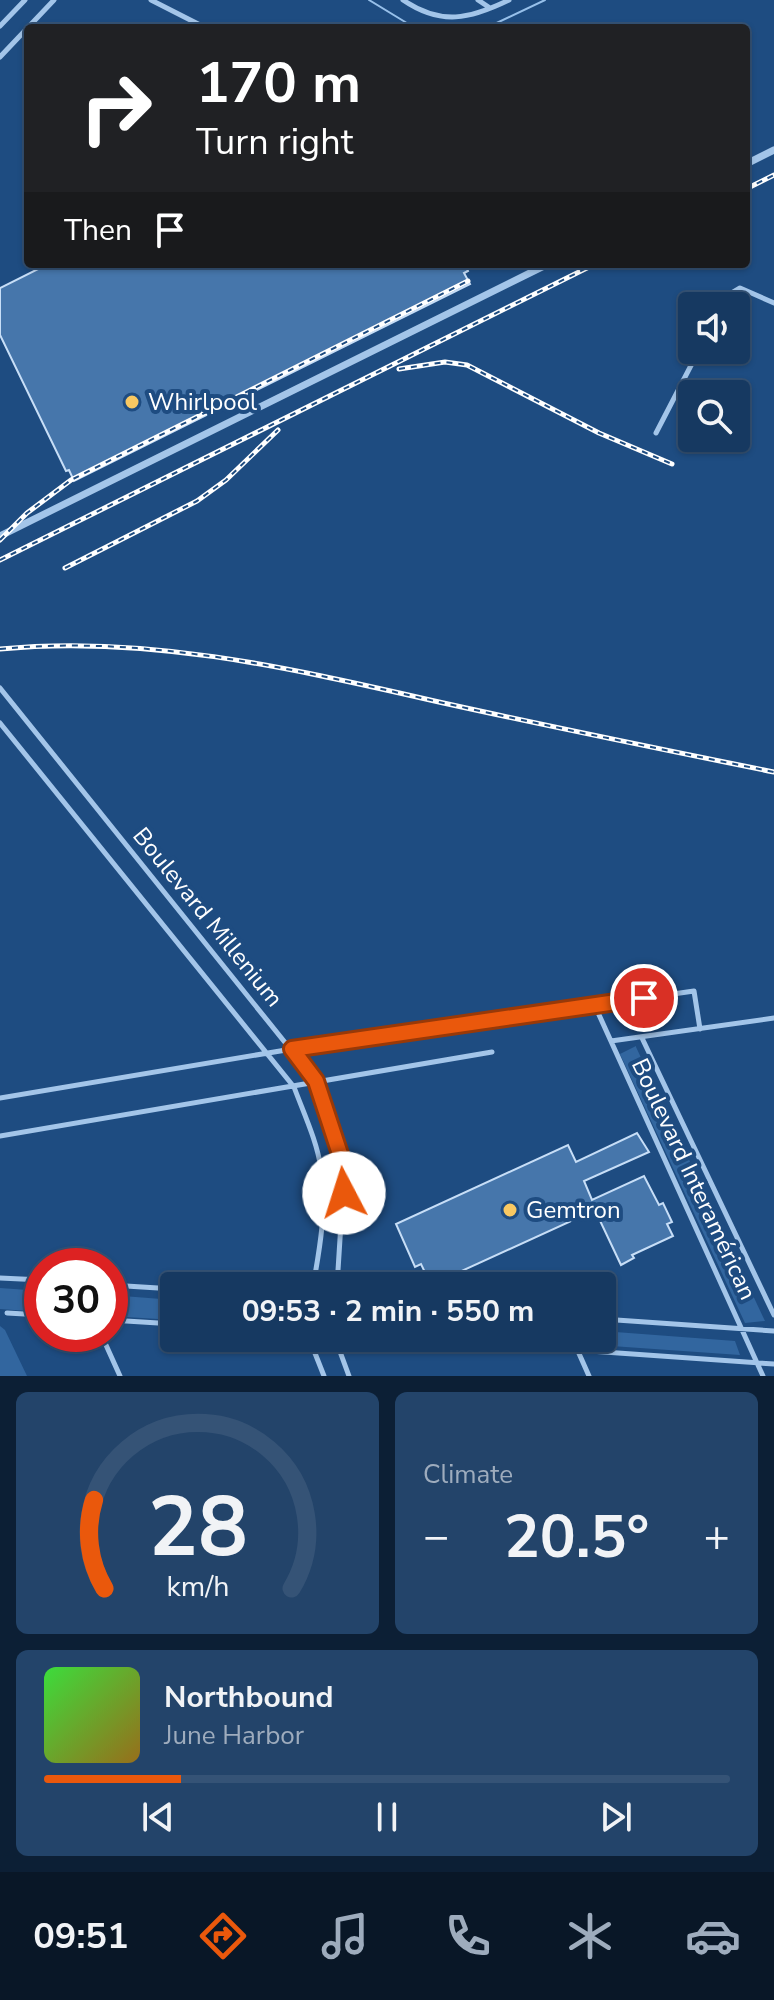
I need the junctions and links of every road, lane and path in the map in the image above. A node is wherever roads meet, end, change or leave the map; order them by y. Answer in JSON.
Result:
{"nodes":[{"id":1,"x":25,"y":0,"type":"edge"},
{"id":2,"x":54,"y":0,"type":"edge"},
{"id":3,"x":151,"y":0,"type":"edge"},
{"id":4,"x":403,"y":0,"type":"edge"},
{"id":5,"x":478,"y":0,"type":"edge"},
{"id":6,"x":509,"y":0,"type":"edge"},
{"id":7,"x":491,"y":9,"type":"junction"},
{"id":8,"x":31,"y":24,"type":"edge"},
{"id":9,"x":198,"y":24,"type":"edge"},
{"id":10,"x":0,"y":26,"type":"edge"},
{"id":11,"x":24,"y":32,"type":"edge"},
{"id":12,"x":0,"y":57,"type":"edge"},
{"id":13,"x":774,"y":150,"type":"edge"},
{"id":14,"x":750,"y":162,"type":"edge"},
{"id":15,"x":540,"y":268,"type":"edge"},
{"id":16,"x":750,"y":292,"type":"edge"},
{"id":17,"x":774,"y":303,"type":"edge"},
{"id":18,"x":692,"y":364,"type":"edge"},
{"id":19,"x":656,"y":433,"type":"dead end"},
{"id":20,"x":0,"y":536,"type":"edge"},
{"id":21,"x":0,"y":688,"type":"edge"},
{"id":22,"x":0,"y":723,"type":"edge"},
{"id":23,"x":595,"y":1006,"type":"junction"},
{"id":24,"x":774,"y":1018,"type":"edge"},
{"id":25,"x":700,"y":1029,"type":"junction"},
{"id":26,"x":642,"y":1038,"type":"junction"},
{"id":27,"x":611,"y":1041,"type":"junction"},
{"id":28,"x":292,"y":1049,"type":"junction"},
{"id":29,"x":492,"y":1052,"type":"dead end"},
{"id":30,"x":269,"y":1053,"type":"junction"},
{"id":31,"x":316,"y":1081,"type":"junction"},
{"id":32,"x":294,"y":1087,"type":"junction"},
{"id":33,"x":0,"y":1098,"type":"edge"},
{"id":34,"x":0,"y":1136,"type":"edge"},
{"id":35,"x":315,"y":1272,"type":"edge"},
{"id":36,"x":338,"y":1272,"type":"edge"},
{"id":37,"x":0,"y":1278,"type":"edge"},
{"id":38,"x":24,"y":1279,"type":"edge"},
{"id":39,"x":128,"y":1286,"type":"edge"},
{"id":40,"x":160,"y":1288,"type":"edge"},
{"id":41,"x":7,"y":1313,"type":"dead end"},
{"id":42,"x":24,"y":1314,"type":"edge"},
{"id":43,"x":774,"y":1315,"type":"edge"},
{"id":44,"x":616,"y":1320,"type":"edge"},
{"id":45,"x":128,"y":1321,"type":"edge"},
{"id":46,"x":160,"y":1323,"type":"edge"},
{"id":47,"x":743,"y":1329,"type":"junction"},
{"id":48,"x":774,"y":1331,"type":"edge"},
{"id":49,"x":109,"y":1352,"type":"edge"},
{"id":50,"x":315,"y":1352,"type":"edge"},
{"id":51,"x":340,"y":1352,"type":"edge"},
{"id":52,"x":578,"y":1352,"type":"edge"},
{"id":53,"x":613,"y":1352,"type":"edge"},
{"id":54,"x":758,"y":1364,"type":"junction"},
{"id":55,"x":774,"y":1364,"type":"edge"},
{"id":56,"x":120,"y":1376,"type":"edge"},
{"id":57,"x":324,"y":1376,"type":"edge"},
{"id":58,"x":349,"y":1376,"type":"edge"},
{"id":59,"x":589,"y":1376,"type":"edge"},
{"id":60,"x":763,"y":1376,"type":"edge"}],
"edges":[{"from":1,"to":10,"type":"street"},
{"from":2,"to":8,"type":"street"},
{"from":3,"to":9,"type":"street"},
{"from":4,"to":7,"type":"street"},
{"from":5,"to":7,"type":"street"},
{"from":6,"to":7,"type":"street"},
{"from":11,"to":12,"type":"street"},
{"from":13,"to":14,"type":"street"},
{"from":15,"to":20,"type":"street"},
{"from":16,"to":17,"type":"street"},
{"from":18,"to":19,"type":"street"},
{"from":21,"to":28,"type":"street","name":"Boulevard Millenium"},
{"from":22,"to":30,"type":"street","name":"Boulevard Millenium"},
{"from":23,"to":25,"type":"street"},
{"from":23,"to":27,"type":"street","name":"Boulevard Interamérican"},
{"from":23,"to":28,"type":"street"},
{"from":24,"to":25,"type":"street"},
{"from":25,"to":26,"type":"street"},
{"from":26,"to":27,"type":"street"},
{"from":26,"to":43,"type":"street","name":"Boulevard Interamérican"},
{"from":27,"to":47,"type":"street","name":"Boulevard Interamérican"},
{"from":28,"to":30,"type":"street"},
{"from":28,"to":31,"type":"street","name":"Boulevard Millenium"},
{"from":29,"to":31,"type":"street"},
{"from":30,"to":32,"type":"street","name":"Boulevard Millenium"},
{"from":30,"to":33,"type":"street"},
{"from":31,"to":32,"type":"street"},
{"from":31,"to":36,"type":"street","name":"Boulevard Millenium"},
{"from":32,"to":34,"type":"street"},
{"from":32,"to":35,"type":"street","name":"Boulevard Millenium"},
{"from":37,"to":38,"type":"street"},
{"from":39,"to":40,"type":"street"},
{"from":41,"to":42,"type":"street"},
{"from":44,"to":47,"type":"street"},
{"from":45,"to":46,"type":"street"},
{"from":47,"to":48,"type":"street"},
{"from":47,"to":54,"type":"street","name":"Boulevard Interamérican"},
{"from":49,"to":56,"type":"street"},
{"from":50,"to":57,"type":"street"},
{"from":51,"to":58,"type":"street"},
{"from":52,"to":59,"type":"street"},
{"from":53,"to":54,"type":"street"},
{"from":54,"to":55,"type":"street"},
{"from":54,"to":60,"type":"street","name":"Boulevard Interamérican"}]}
